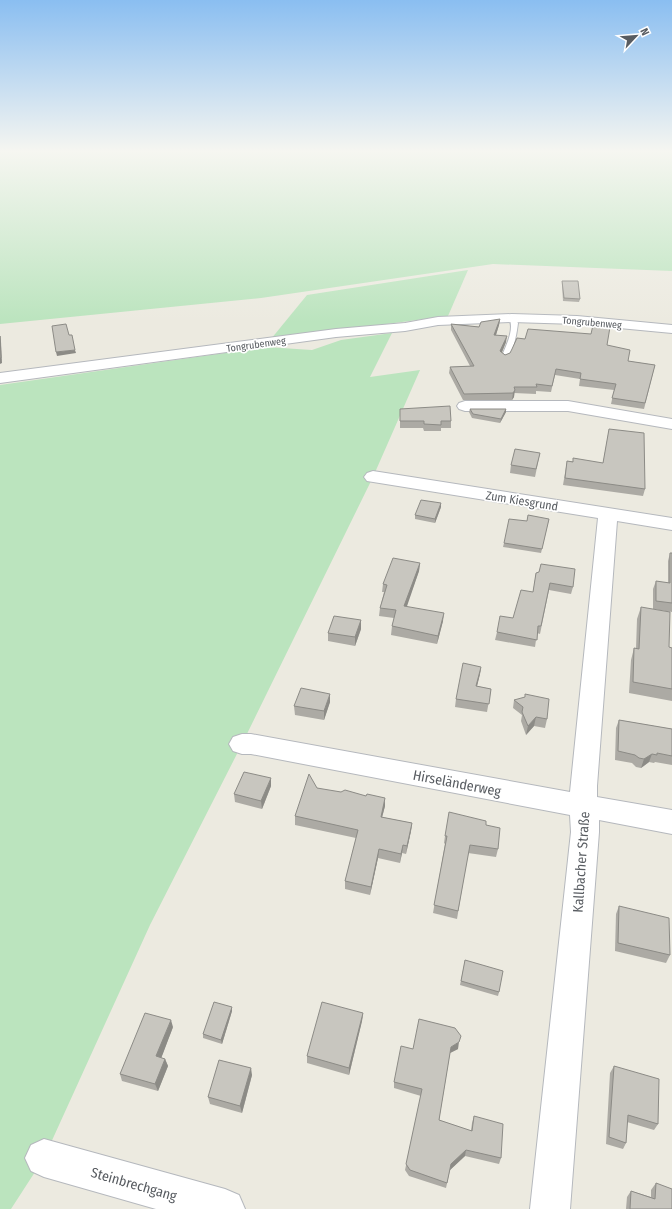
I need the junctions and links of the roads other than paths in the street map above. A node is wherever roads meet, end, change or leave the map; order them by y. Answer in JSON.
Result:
{"nodes":[{"id":1,"x":512,"y":318,"type":"junction"},
{"id":2,"x":672,"y":329,"type":"edge"},
{"id":3,"x":505,"y":358,"type":"edge"},
{"id":4,"x":0,"y":378,"type":"edge"},
{"id":5,"x":465,"y":406,"type":"dead end"},
{"id":6,"x":672,"y":424,"type":"edge"},
{"id":7,"x":373,"y":477,"type":"dead end"},
{"id":8,"x":608,"y":515,"type":"junction"},
{"id":9,"x":672,"y":524,"type":"edge"},
{"id":10,"x":242,"y":744,"type":"dead end"},
{"id":11,"x":585,"y":807,"type":"junction"},
{"id":12,"x":672,"y":822,"type":"edge"},
{"id":13,"x":44,"y":1158,"type":"dead end"},
{"id":14,"x":225,"y":1209,"type":"edge"},
{"id":15,"x":550,"y":1209,"type":"edge"}],
"edges":[{"from":1,"to":2,"type":"street","name":"Tongrubenweg"},
{"from":1,"to":3,"type":"lane"},
{"from":1,"to":4,"type":"street","name":"Tongrubenweg"},
{"from":5,"to":6,"type":"street"},
{"from":7,"to":8,"type":"street","name":"Zum Kiesgrund"},
{"from":8,"to":9,"type":"street","name":"Zum Kiesgrund"},
{"from":8,"to":11,"type":"street","name":"Kallbacher Straße"},
{"from":10,"to":11,"type":"street","name":"Hirseländerweg"},
{"from":11,"to":12,"type":"street","name":"Hirseländerweg"},
{"from":11,"to":15,"type":"street","name":"Kallbacher Straße"},
{"from":13,"to":14,"type":"street","name":"Steinbrechgang"}]}
